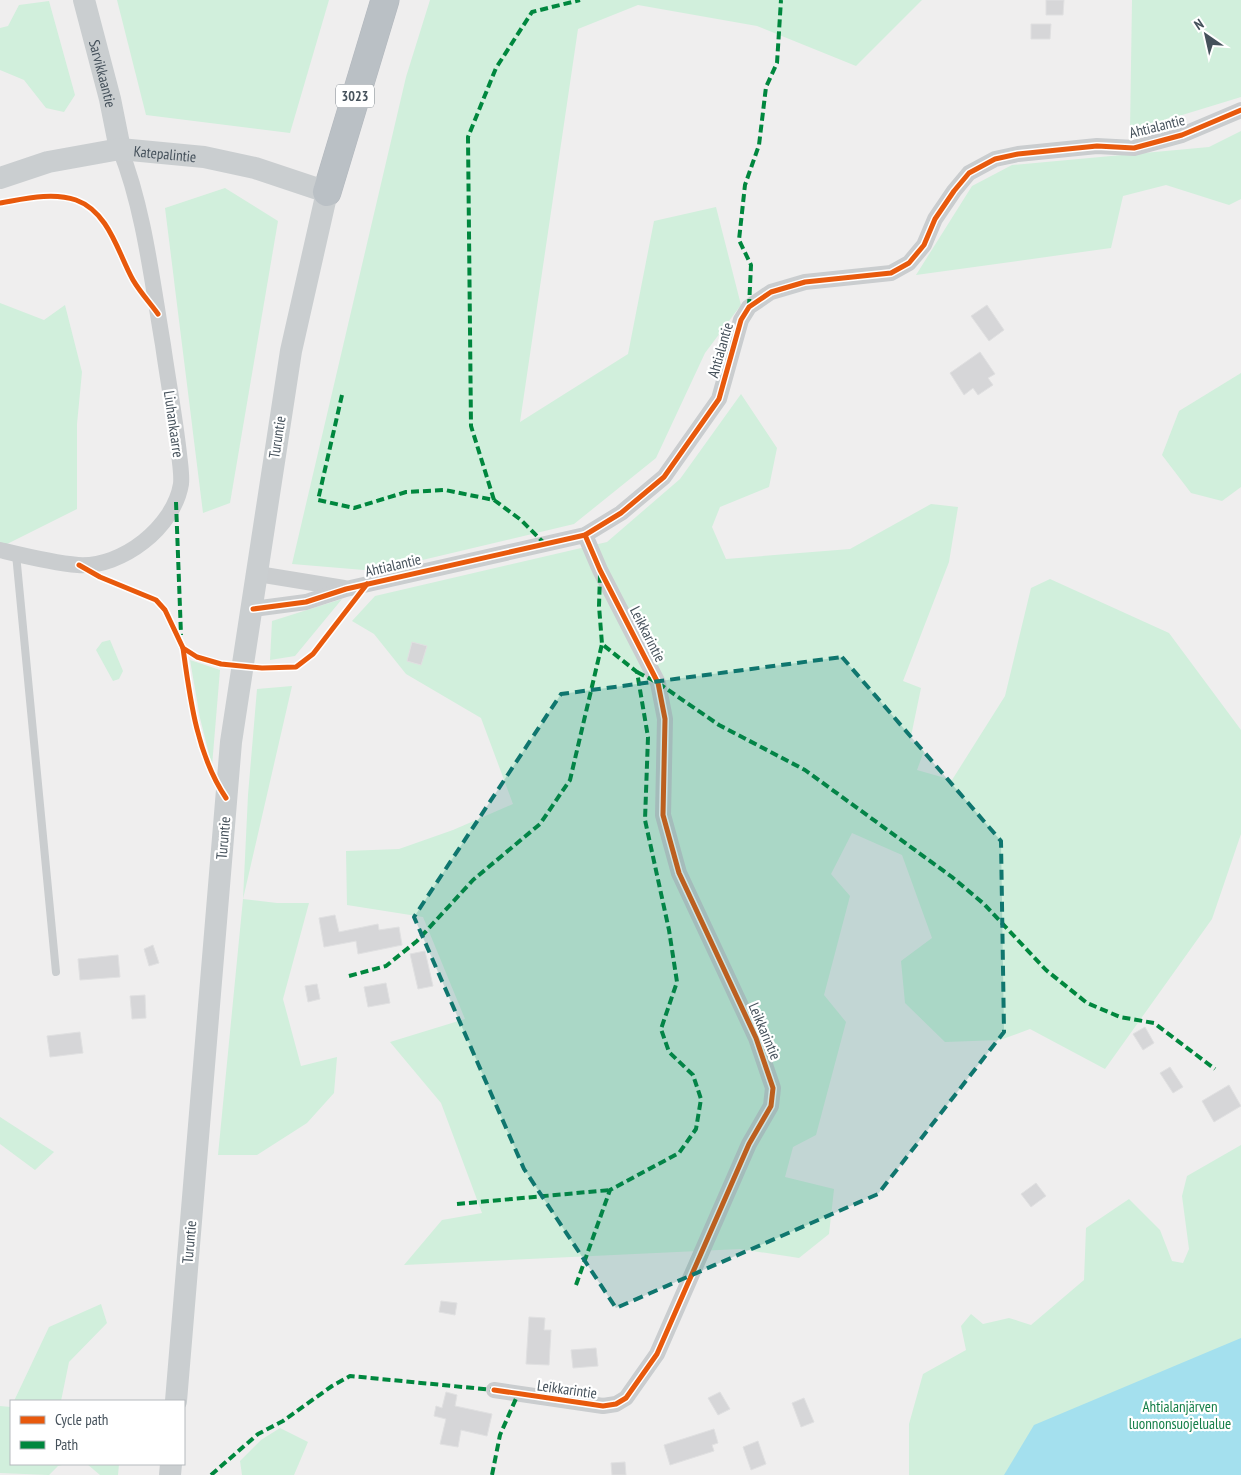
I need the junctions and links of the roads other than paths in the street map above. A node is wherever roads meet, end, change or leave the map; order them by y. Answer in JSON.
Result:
{"nodes":[{"id":1,"x":84,"y":0,"type":"edge"},
{"id":2,"x":385,"y":0,"type":"edge"},
{"id":3,"x":1241,"y":110,"type":"edge"},
{"id":4,"x":120,"y":149,"type":"junction"},
{"id":5,"x":0,"y":178,"type":"edge"},
{"id":6,"x":327,"y":192,"type":"junction"},
{"id":7,"x":585,"y":535,"type":"junction"},
{"id":8,"x":0,"y":550,"type":"edge"},
{"id":9,"x":16,"y":554,"type":"junction"},
{"id":10,"x":258,"y":574,"type":"junction"},
{"id":11,"x":346,"y":589,"type":"junction"},
{"id":12,"x":253,"y":609,"type":"junction"},
{"id":13,"x":56,"y":972,"type":"dead end"},
{"id":14,"x":494,"y":1390,"type":"dead end"},
{"id":15,"x":176,"y":1400,"type":"edge"}],
"edges":[{"from":1,"to":4,"type":"main road","name":"Sarvikkaantie"},
{"from":2,"to":6,"type":"highway","number":"3023"},
{"from":3,"to":7,"type":"street","name":"Ahtialantie"},
{"from":4,"to":5,"type":"main road","name":"Katepalintie"},
{"from":4,"to":6,"type":"main road","name":"Katepalintie"},
{"from":4,"to":9,"type":"street","name":"Liuhankaarre"},
{"from":6,"to":10,"type":"main road","name":"Turuntie"},
{"from":7,"to":11,"type":"street","name":"Ahtialantie"},
{"from":7,"to":14,"type":"street","name":"Leikkarintie"},
{"from":8,"to":9,"type":"street","name":"Liuhankaarre"},
{"from":9,"to":13,"type":"lane"},
{"from":10,"to":11,"type":"street","name":"Ahtialantie"},
{"from":10,"to":12,"type":"main road","name":"Turuntie"},
{"from":11,"to":12,"type":"street","name":"Ahtialantie"},
{"from":12,"to":15,"type":"main road","name":"Turuntie"}]}
